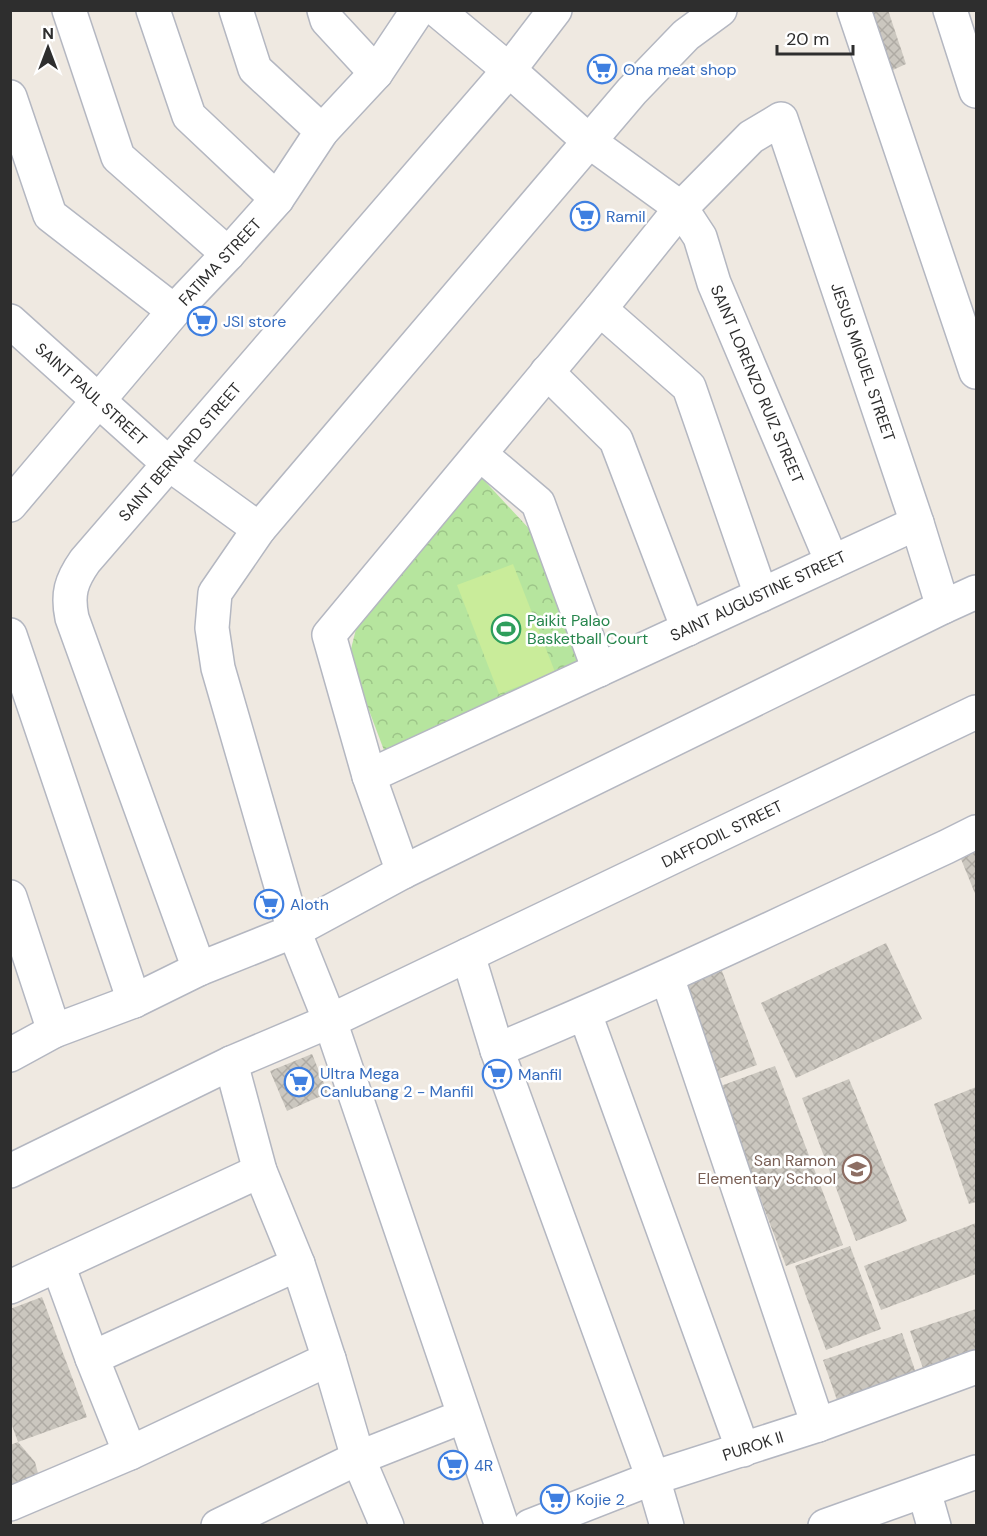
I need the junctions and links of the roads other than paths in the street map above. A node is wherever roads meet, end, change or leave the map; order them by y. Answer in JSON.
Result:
{"nodes":[{"id":1,"x":69,"y":10,"type":"edge"},
{"id":2,"x":153,"y":10,"type":"edge"},
{"id":3,"x":236,"y":10,"type":"edge"},
{"id":4,"x":324,"y":10,"type":"edge"},
{"id":5,"x":418,"y":10,"type":"edge"},
{"id":6,"x":437,"y":10,"type":"edge"},
{"id":7,"x":555,"y":10,"type":"edge"},
{"id":8,"x":854,"y":10,"type":"edge"},
{"id":9,"x":950,"y":10,"type":"edge"},
{"id":10,"x":714,"y":15,"type":"edge"},
{"id":11,"x":509,"y":70,"type":"junction"},
{"id":12,"x":376,"y":73,"type":"junction"},
{"id":13,"x":976,"y":91,"type":"edge"},
{"id":14,"x":10,"y":97,"type":"edge"},
{"id":15,"x":322,"y":132,"type":"junction"},
{"id":16,"x":590,"y":142,"type":"junction"},
{"id":17,"x":277,"y":199,"type":"junction"},
{"id":18,"x":681,"y":208,"type":"junction"},
{"id":19,"x":228,"y":254,"type":"junction"},
{"id":20,"x":600,"y":309,"type":"junction"},
{"id":21,"x":174,"y":311,"type":"junction"},
{"id":22,"x":10,"y":321,"type":"edge"},
{"id":23,"x":547,"y":372,"type":"junction"},
{"id":24,"x":976,"y":372,"type":"edge"},
{"id":25,"x":99,"y":401,"type":"junction"},
{"id":26,"x":480,"y":454,"type":"junction"},
{"id":27,"x":169,"y":464,"type":"junction"},
{"id":28,"x":10,"y":506,"type":"edge"},
{"id":29,"x":917,"y":523,"type":"junction"},
{"id":30,"x":259,"y":529,"type":"junction"},
{"id":31,"x":832,"y":562,"type":"junction"},
{"id":32,"x":976,"y":592,"type":"edge"},
{"id":33,"x":761,"y":595,"type":"junction"},
{"id":34,"x":943,"y":607,"type":"junction"},
{"id":35,"x":688,"y":629,"type":"junction"},
{"id":36,"x":10,"y":635,"type":"edge"},
{"id":37,"x":599,"y":670,"type":"junction"},
{"id":38,"x":976,"y":712,"type":"edge"},
{"id":39,"x":369,"y":776,"type":"junction"},
{"id":40,"x":976,"y":832,"type":"edge"},
{"id":41,"x":403,"y":872,"type":"junction"},
{"id":42,"x":10,"y":897,"type":"edge"},
{"id":43,"x":294,"y":931,"type":"junction"},
{"id":44,"x":468,"y":955,"type":"junction"},
{"id":45,"x":200,"y":969,"type":"junction"},
{"id":46,"x":667,"y":977,"type":"junction"},
{"id":47,"x":134,"y":1001,"type":"junction"},
{"id":48,"x":585,"y":1014,"type":"junction"},
{"id":49,"x":330,"y":1021,"type":"junction"},
{"id":50,"x":54,"y":1031,"type":"junction"},
{"id":51,"x":497,"y":1050,"type":"junction"},
{"id":52,"x":10,"y":1055,"type":"edge"},
{"id":53,"x":231,"y":1063,"type":"junction"},
{"id":54,"x":10,"y":1171,"type":"edge"},
{"id":55,"x":260,"y":1171,"type":"junction"},
{"id":56,"x":298,"y":1264,"type":"junction"},
{"id":57,"x":58,"y":1265,"type":"junction"},
{"id":58,"x":10,"y":1287,"type":"edge"},
{"id":59,"x":92,"y":1358,"type":"junction"},
{"id":60,"x":329,"y":1359,"type":"junction"},
{"id":61,"x":976,"y":1367,"type":"edge"},
{"id":62,"x":464,"y":1416,"type":"junction"},
{"id":63,"x":818,"y":1425,"type":"junction"},
{"id":64,"x":743,"y":1450,"type":"junction"},
{"id":65,"x":130,"y":1453,"type":"junction"},
{"id":66,"x":358,"y":1458,"type":"junction"},
{"id":67,"x":976,"y":1472,"type":"edge"},
{"id":68,"x":653,"y":1479,"type":"junction"},
{"id":69,"x":924,"y":1491,"type":"junction"},
{"id":70,"x":11,"y":1500,"type":"edge"},
{"id":71,"x":218,"y":1526,"type":"edge"},
{"id":72,"x":387,"y":1526,"type":"edge"},
{"id":73,"x":502,"y":1526,"type":"edge"},
{"id":74,"x":530,"y":1526,"type":"edge"},
{"id":75,"x":667,"y":1526,"type":"edge"},
{"id":76,"x":825,"y":1526,"type":"edge"},
{"id":77,"x":934,"y":1526,"type":"edge"}],
"edges":[{"from":1,"to":19,"type":"street"},
{"from":2,"to":17,"type":"street"},
{"from":3,"to":15,"type":"street"},
{"from":4,"to":12,"type":"street"},
{"from":5,"to":12,"type":"street","name":"FATIMA STREET"},
{"from":6,"to":11,"type":"street"},
{"from":7,"to":11,"type":"street","name":"SAINT BERNARD STREET"},
{"from":8,"to":24,"type":"street"},
{"from":9,"to":13,"type":"street"},
{"from":10,"to":16,"type":"street"},
{"from":11,"to":16,"type":"street"},
{"from":11,"to":27,"type":"street","name":"SAINT BERNARD STREET"},
{"from":12,"to":15,"type":"street","name":"FATIMA STREET"},
{"from":14,"to":21,"type":"street"},
{"from":15,"to":17,"type":"street","name":"FATIMA STREET"},
{"from":16,"to":18,"type":"street"},
{"from":16,"to":30,"type":"street"},
{"from":17,"to":19,"type":"street","name":"FATIMA STREET"},
{"from":18,"to":20,"type":"street"},
{"from":18,"to":29,"type":"street","name":"JESUS MIGUEL STREET"},
{"from":18,"to":31,"type":"street","name":"SAINT LORENZO RUIZ STREET"},
{"from":19,"to":21,"type":"street","name":"FATIMA STREET"},
{"from":20,"to":23,"type":"street"},
{"from":20,"to":33,"type":"street"},
{"from":21,"to":25,"type":"street","name":"FATIMA STREET"},
{"from":22,"to":25,"type":"street","name":"SAINT PAUL STREET"},
{"from":23,"to":26,"type":"street"},
{"from":23,"to":35,"type":"street"},
{"from":25,"to":27,"type":"street","name":"SAINT PAUL STREET"},
{"from":25,"to":28,"type":"street","name":"FATIMA STREET"},
{"from":26,"to":37,"type":"street"},
{"from":26,"to":39,"type":"street"},
{"from":27,"to":30,"type":"street","name":"SAINT PAUL STREET"},
{"from":27,"to":45,"type":"street","name":"SAINT BERNARD STREET"},
{"from":29,"to":31,"type":"street","name":"SAINT AUGUSTINE STREET"},
{"from":29,"to":34,"type":"street","name":"JESUS MIGUEL STREET"},
{"from":30,"to":43,"type":"street"},
{"from":31,"to":33,"type":"street","name":"SAINT AUGUSTINE STREET"},
{"from":32,"to":34,"type":"street"},
{"from":33,"to":35,"type":"street","name":"SAINT AUGUSTINE STREET"},
{"from":34,"to":41,"type":"street"},
{"from":35,"to":37,"type":"street","name":"SAINT AUGUSTINE STREET"},
{"from":36,"to":47,"type":"street"},
{"from":37,"to":39,"type":"street","name":"SAINT AUGUSTINE STREET"},
{"from":38,"to":44,"type":"street","name":"DAFFODIL STREET"},
{"from":39,"to":41,"type":"street"},
{"from":40,"to":46,"type":"street"},
{"from":41,"to":43,"type":"street"},
{"from":42,"to":50,"type":"street"},
{"from":43,"to":45,"type":"street"},
{"from":43,"to":49,"type":"street"},
{"from":44,"to":49,"type":"street","name":"DAFFODIL STREET"},
{"from":44,"to":51,"type":"street"},
{"from":45,"to":47,"type":"street"},
{"from":46,"to":48,"type":"street"},
{"from":46,"to":63,"type":"street"},
{"from":47,"to":50,"type":"street"},
{"from":48,"to":51,"type":"street"},
{"from":48,"to":64,"type":"street"},
{"from":49,"to":53,"type":"street","name":"DAFFODIL STREET"},
{"from":49,"to":62,"type":"street"},
{"from":50,"to":52,"type":"street"},
{"from":51,"to":68,"type":"street"},
{"from":53,"to":54,"type":"street","name":"DAFFODIL STREET"},
{"from":53,"to":55,"type":"street"},
{"from":55,"to":56,"type":"street"},
{"from":55,"to":57,"type":"street"},
{"from":56,"to":59,"type":"street"},
{"from":56,"to":60,"type":"street"},
{"from":57,"to":58,"type":"street"},
{"from":57,"to":59,"type":"street"},
{"from":59,"to":65,"type":"street"},
{"from":60,"to":65,"type":"street"},
{"from":60,"to":66,"type":"street"},
{"from":61,"to":63,"type":"street","name":"PUROK II"},
{"from":62,"to":66,"type":"street"},
{"from":62,"to":73,"type":"street"},
{"from":63,"to":64,"type":"street","name":"PUROK II"},
{"from":64,"to":68,"type":"street","name":"PUROK II"},
{"from":65,"to":70,"type":"street"},
{"from":66,"to":71,"type":"street"},
{"from":66,"to":72,"type":"street"},
{"from":67,"to":69,"type":"street"},
{"from":68,"to":74,"type":"street","name":"PUROK II"},
{"from":68,"to":75,"type":"street"},
{"from":69,"to":76,"type":"street"},
{"from":69,"to":77,"type":"street"}]}
